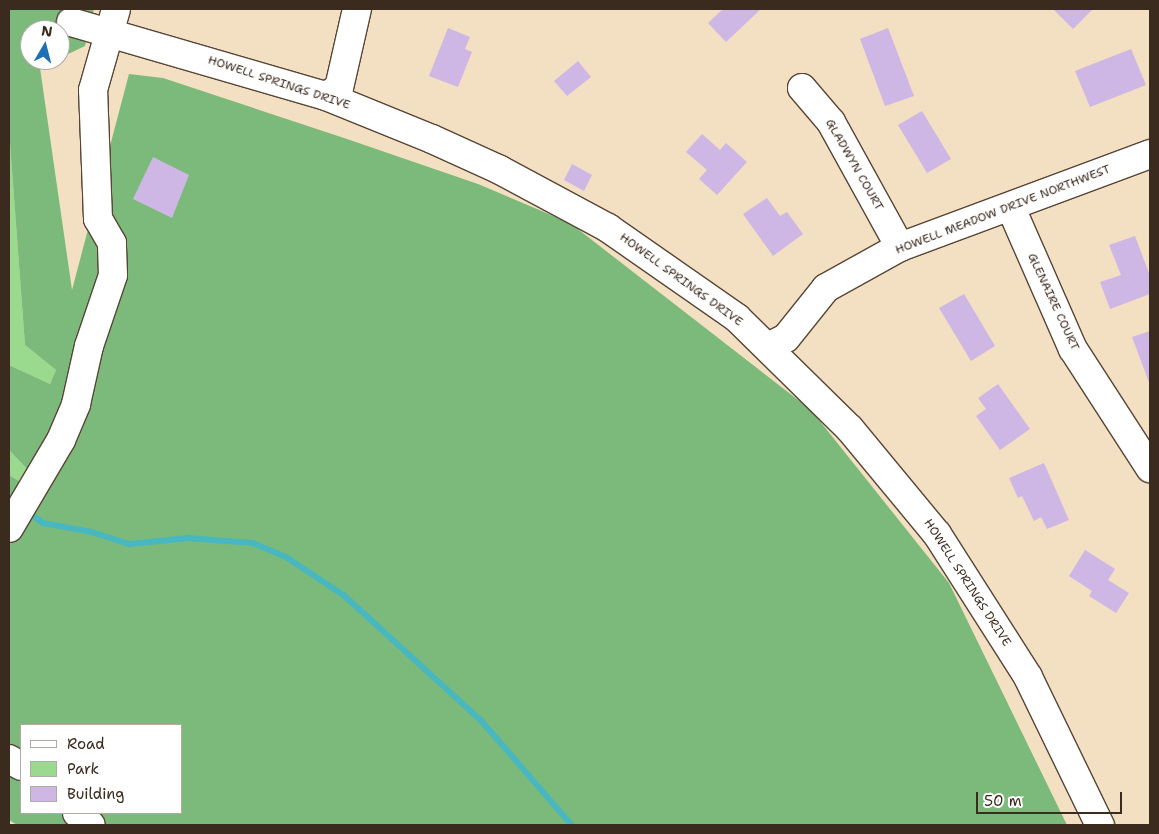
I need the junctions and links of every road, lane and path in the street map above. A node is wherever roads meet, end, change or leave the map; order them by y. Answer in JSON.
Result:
{"nodes":[{"id":1,"x":357,"y":9,"type":"edge"},
{"id":2,"x":112,"y":20,"type":"edge"},
{"id":3,"x":71,"y":22,"type":"dead end"},
{"id":4,"x":802,"y":88,"type":"dead end"},
{"id":5,"x":326,"y":96,"type":"junction"},
{"id":6,"x":1150,"y":154,"type":"edge"},
{"id":7,"x":1011,"y":208,"type":"junction"},
{"id":8,"x":900,"y":247,"type":"junction"},
{"id":9,"x":768,"y":347,"type":"junction"},
{"id":10,"x":1150,"y":468,"type":"edge"},
{"id":11,"x":9,"y":528,"type":"edge"},
{"id":12,"x":78,"y":814,"type":"edge"},
{"id":13,"x":92,"y":825,"type":"edge"},
{"id":14,"x":1100,"y":825,"type":"edge"}],
"edges":[{"from":1,"to":5,"type":"street"},
{"from":2,"to":3,"type":"street","name":"HOWELL SPRINGS DRIVE"},
{"from":2,"to":5,"type":"street","name":"HOWELL SPRINGS DRIVE"},
{"from":2,"to":11,"type":"street"},
{"from":4,"to":8,"type":"street","name":"GLADWYN COURT"},
{"from":5,"to":9,"type":"street","name":"HOWELL SPRINGS DRIVE"},
{"from":6,"to":7,"type":"street","name":"HOWELL MEADOW DRIVE NORTHWEST"},
{"from":7,"to":8,"type":"street","name":"HOWELL MEADOW DRIVE NORTHWEST"},
{"from":7,"to":10,"type":"street","name":"GLENAIRE COURT"},
{"from":8,"to":9,"type":"street","name":"HOWELL MEADOW DRIVE NORTHWEST"},
{"from":9,"to":14,"type":"street","name":"HOWELL SPRINGS DRIVE"},
{"from":12,"to":13,"type":"street"}]}
